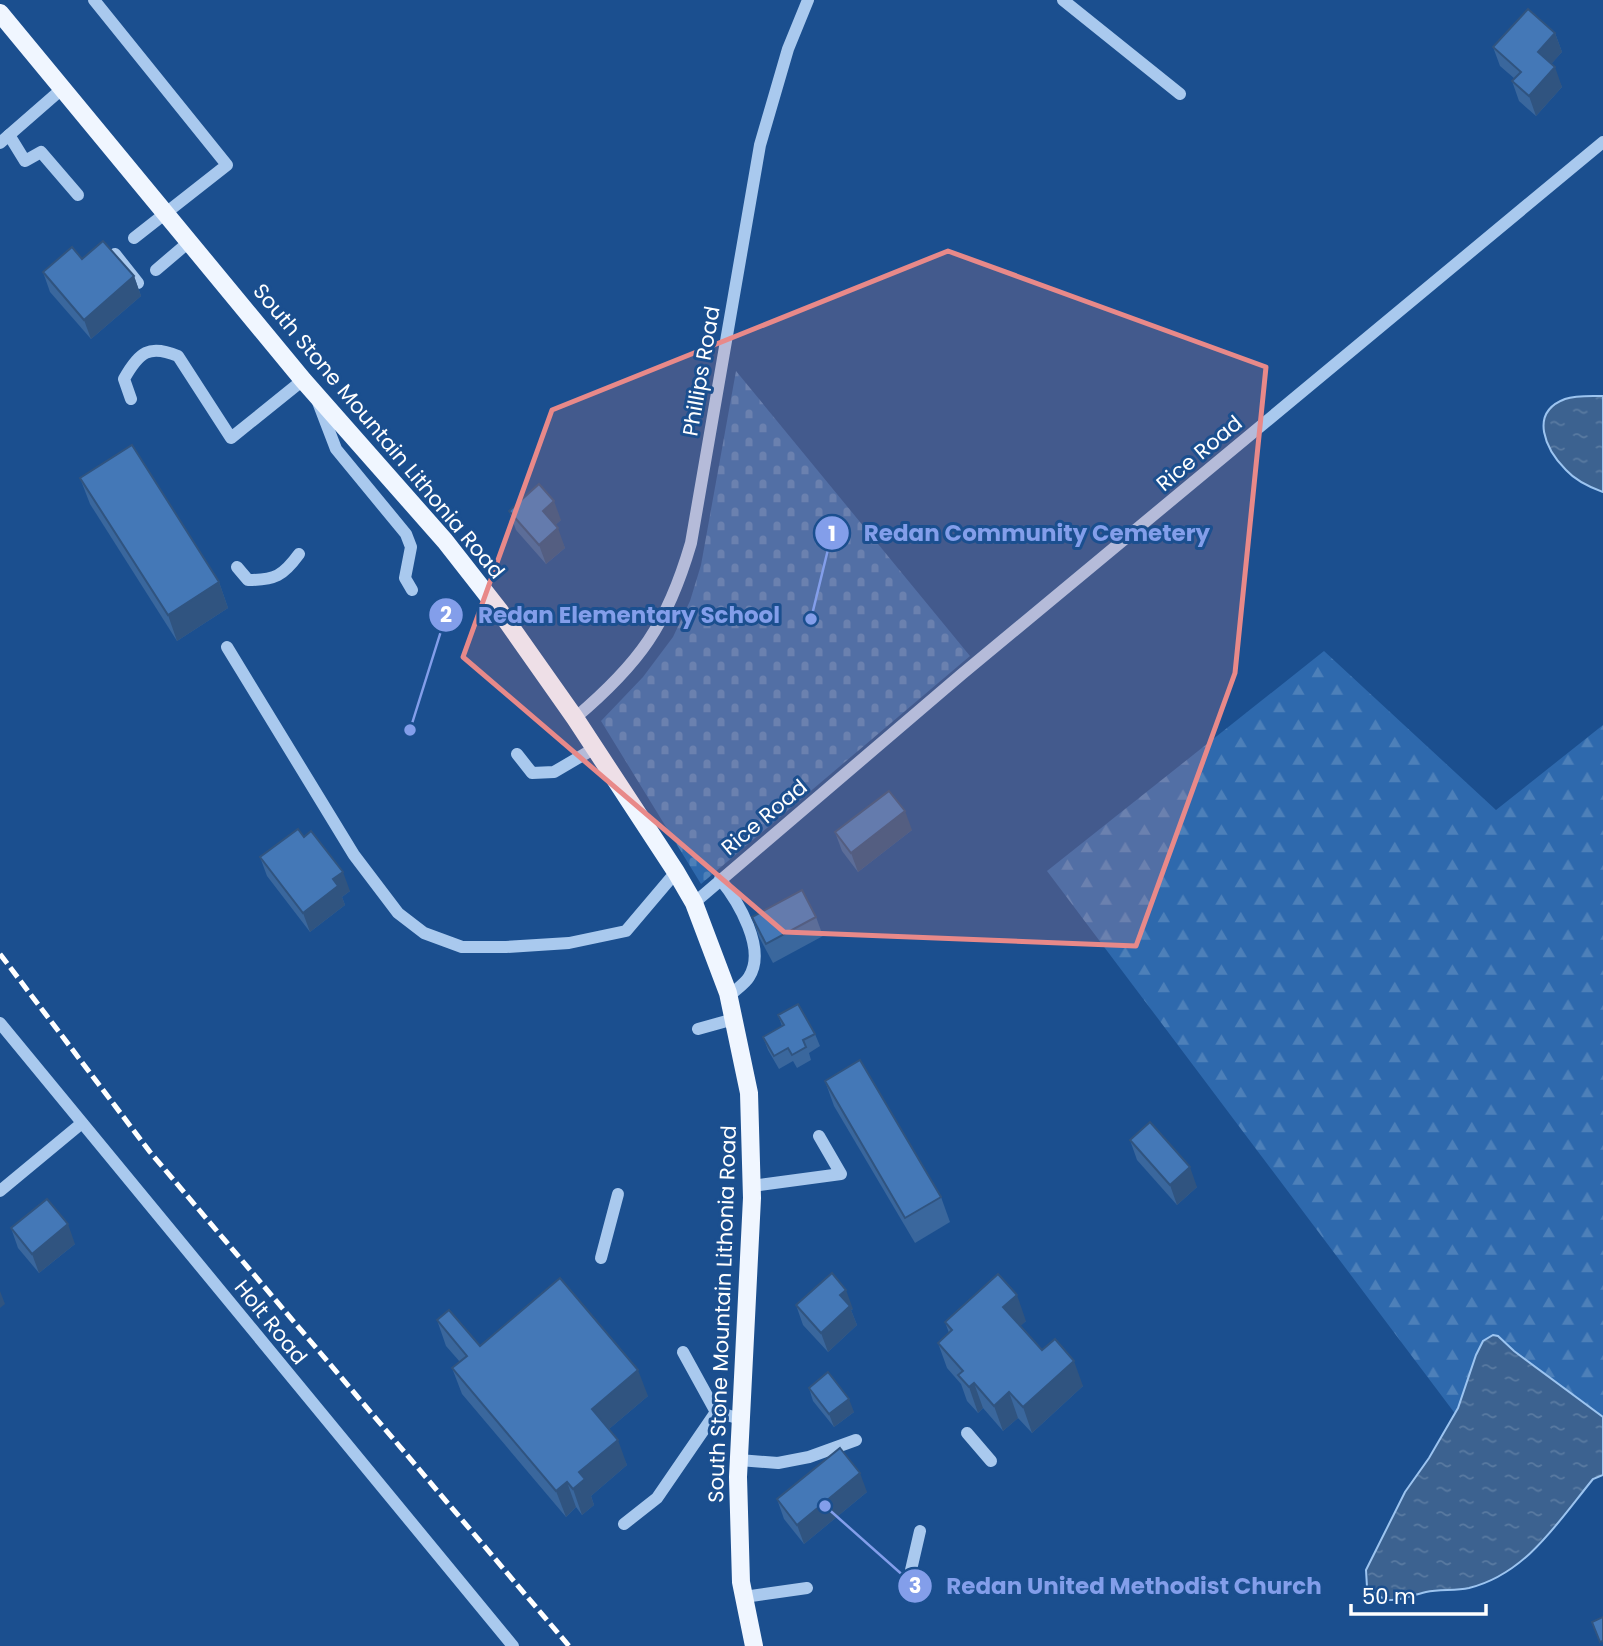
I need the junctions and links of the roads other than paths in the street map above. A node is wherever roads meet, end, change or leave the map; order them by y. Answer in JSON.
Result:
{"nodes":[{"id":1,"x":94,"y":0,"type":"edge"},
{"id":2,"x":808,"y":0,"type":"edge"},
{"id":3,"x":1063,"y":0,"type":"edge"},
{"id":4,"x":0,"y":13,"type":"edge"},
{"id":5,"x":63,"y":88,"type":"junction"},
{"id":6,"x":1180,"y":94,"type":"dead end"},
{"id":7,"x":5,"y":139,"type":"edge"},
{"id":8,"x":1603,"y":142,"type":"edge"},
{"id":9,"x":78,"y":195,"type":"dead end"},
{"id":10,"x":166,"y":212,"type":"junction"},
{"id":11,"x":134,"y":238,"type":"dead end"},
{"id":12,"x":190,"y":241,"type":"junction"},
{"id":13,"x":115,"y":254,"type":"edge"},
{"id":14,"x":156,"y":270,"type":"dead end"},
{"id":15,"x":138,"y":284,"type":"dead end"},
{"id":16,"x":309,"y":387,"type":"junction"},
{"id":17,"x":131,"y":400,"type":"dead end"},
{"id":18,"x":299,"y":554,"type":"dead end"},
{"id":19,"x":237,"y":567,"type":"dead end"},
{"id":20,"x":412,"y":590,"type":"dead end"},
{"id":21,"x":227,"y":647,"type":"dead end"},
{"id":22,"x":575,"y":718,"type":"junction"},
{"id":23,"x":595,"y":748,"type":"junction"},
{"id":24,"x":517,"y":754,"type":"dead end"},
{"id":25,"x":676,"y":872,"type":"junction"},
{"id":26,"x":720,"y":879,"type":"junction"},
{"id":27,"x":694,"y":904,"type":"junction"},
{"id":28,"x":729,"y":996,"type":"junction"},
{"id":29,"x":734,"y":1019,"type":"junction"},
{"id":30,"x":0,"y":1023,"type":"edge"},
{"id":31,"x":698,"y":1030,"type":"dead end"},
{"id":32,"x":82,"y":1123,"type":"junction"},
{"id":33,"x":819,"y":1136,"type":"dead end"},
{"id":34,"x":752,"y":1186,"type":"junction"},
{"id":35,"x":0,"y":1191,"type":"edge"},
{"id":36,"x":618,"y":1194,"type":"dead end"},
{"id":37,"x":601,"y":1258,"type":"dead end"},
{"id":38,"x":683,"y":1352,"type":"dead end"},
{"id":39,"x":716,"y":1412,"type":"junction"},
{"id":40,"x":741,"y":1419,"type":"junction"},
{"id":41,"x":967,"y":1433,"type":"dead end"},
{"id":42,"x":856,"y":1440,"type":"dead end"},
{"id":43,"x":739,"y":1460,"type":"junction"},
{"id":44,"x":991,"y":1461,"type":"dead end"},
{"id":45,"x":624,"y":1524,"type":"dead end"},
{"id":46,"x":919,"y":1531,"type":"dead end"},
{"id":47,"x":911,"y":1570,"type":"dead end"},
{"id":48,"x":807,"y":1588,"type":"dead end"},
{"id":49,"x":744,"y":1597,"type":"junction"},
{"id":50,"x":513,"y":1646,"type":"edge"},
{"id":51,"x":754,"y":1646,"type":"edge"}],
"edges":[{"from":1,"to":10,"type":"street"},
{"from":2,"to":22,"type":"street","name":"Phillips Road"},
{"from":3,"to":6,"type":"street"},
{"from":4,"to":5,"type":"main road","name":"South Stone Mountain Lithonia Road"},
{"from":5,"to":7,"type":"street"},
{"from":5,"to":10,"type":"main road","name":"South Stone Mountain Lithonia Road"},
{"from":7,"to":9,"type":"street"},
{"from":8,"to":26,"type":"street","name":"Rice Road"},
{"from":10,"to":11,"type":"street"},
{"from":10,"to":12,"type":"main road","name":"South Stone Mountain Lithonia Road"},
{"from":12,"to":14,"type":"street"},
{"from":12,"to":16,"type":"main road","name":"South Stone Mountain Lithonia Road"},
{"from":13,"to":15,"type":"street"},
{"from":16,"to":17,"type":"street"},
{"from":16,"to":20,"type":"street"},
{"from":16,"to":22,"type":"main road","name":"South Stone Mountain Lithonia Road"},
{"from":18,"to":19,"type":"street"},
{"from":21,"to":25,"type":"street"},
{"from":22,"to":23,"type":"main road","name":"South Stone Mountain Lithonia Road"},
{"from":23,"to":24,"type":"street"},
{"from":23,"to":25,"type":"main road","name":"South Stone Mountain Lithonia Road"},
{"from":25,"to":27,"type":"main road","name":"South Stone Mountain Lithonia Road"},
{"from":26,"to":27,"type":"street","name":"Rice Road"},
{"from":26,"to":28,"type":"street"},
{"from":27,"to":28,"type":"main road","name":"South Stone Mountain Lithonia Road"},
{"from":28,"to":29,"type":"main road","name":"South Stone Mountain Lithonia Road"},
{"from":29,"to":31,"type":"street"},
{"from":29,"to":34,"type":"main road","name":"South Stone Mountain Lithonia Road"},
{"from":30,"to":32,"type":"street","name":"Holt Road"},
{"from":32,"to":35,"type":"street"},
{"from":32,"to":50,"type":"street","name":"Holt Road"},
{"from":33,"to":34,"type":"street"},
{"from":34,"to":40,"type":"main road","name":"South Stone Mountain Lithonia Road"},
{"from":36,"to":37,"type":"street"},
{"from":38,"to":39,"type":"street"},
{"from":39,"to":40,"type":"street"},
{"from":39,"to":45,"type":"street"},
{"from":40,"to":43,"type":"main road","name":"South Stone Mountain Lithonia Road"},
{"from":41,"to":44,"type":"street"},
{"from":42,"to":43,"type":"street"},
{"from":43,"to":49,"type":"main road","name":"South Stone Mountain Lithonia Road"},
{"from":46,"to":47,"type":"street"},
{"from":48,"to":49,"type":"street"},
{"from":49,"to":51,"type":"main road","name":"South Stone Mountain Lithonia Road"}]}
